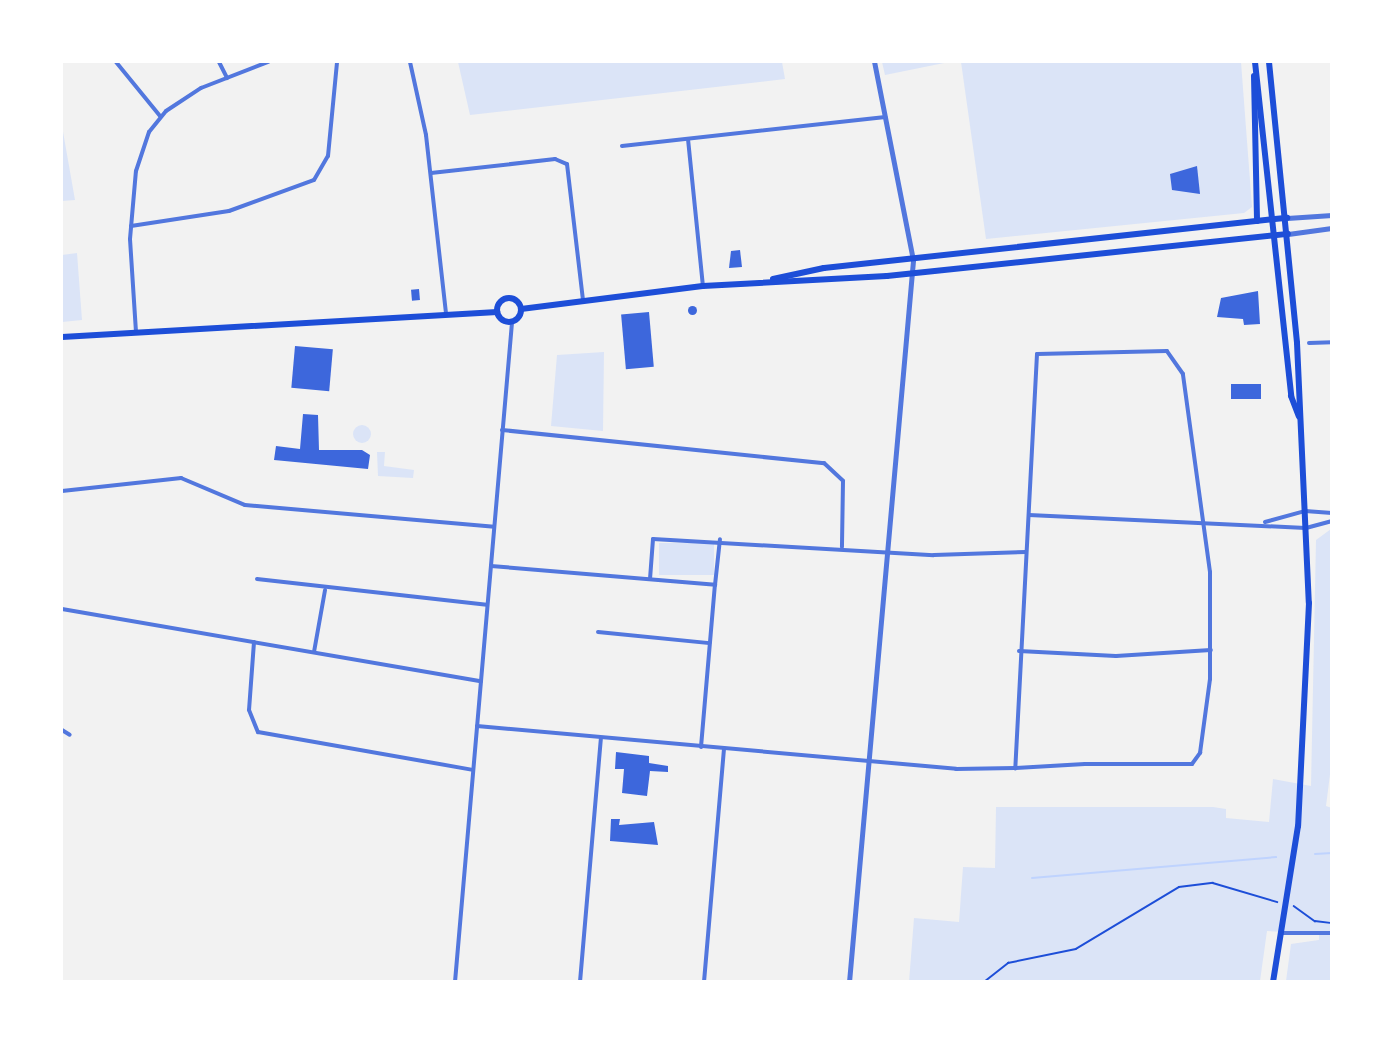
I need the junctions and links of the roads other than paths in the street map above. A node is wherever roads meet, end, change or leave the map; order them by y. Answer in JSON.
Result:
{"nodes":[{"id":1,"x":116,"y":62,"type":"edge"},
{"id":2,"x":219,"y":62,"type":"edge"},
{"id":3,"x":268,"y":62,"type":"edge"},
{"id":4,"x":337,"y":62,"type":"edge"},
{"id":5,"x":411,"y":62,"type":"edge"},
{"id":6,"x":874,"y":62,"type":"edge"},
{"id":7,"x":1255,"y":62,"type":"edge"},
{"id":8,"x":1269,"y":62,"type":"edge"},
{"id":9,"x":227,"y":78,"type":"junction"},
{"id":10,"x":160,"y":116,"type":"junction"},
{"id":11,"x":886,"y":117,"type":"junction"},
{"id":12,"x":688,"y":139,"type":"junction"},
{"id":13,"x":622,"y":146,"type":"dead end"},
{"id":14,"x":431,"y":173,"type":"junction"},
{"id":15,"x":1332,"y":214,"type":"edge"},
{"id":16,"x":1275,"y":219,"type":"junction"},
{"id":17,"x":1287,"y":219,"type":"junction"},
{"id":18,"x":1257,"y":221,"type":"junction"},
{"id":19,"x":131,"y":226,"type":"junction"},
{"id":20,"x":1332,"y":228,"type":"edge"},
{"id":21,"x":1288,"y":234,"type":"junction"},
{"id":22,"x":1276,"y":235,"type":"junction"},
{"id":23,"x":913,"y":260,"type":"junction"},
{"id":24,"x":912,"y":273,"type":"junction"},
{"id":25,"x":764,"y":281,"type":"junction"},
{"id":26,"x":703,"y":286,"type":"junction"},
{"id":27,"x":583,"y":300,"type":"junction"},
{"id":28,"x":521,"y":309,"type":"junction"},
{"id":29,"x":497,"y":312,"type":"junction"},
{"id":30,"x":446,"y":313,"type":"junction"},
{"id":31,"x":512,"y":322,"type":"junction"},
{"id":32,"x":136,"y":332,"type":"junction"},
{"id":33,"x":62,"y":337,"type":"edge"},
{"id":34,"x":1332,"y":342,"type":"edge"},
{"id":35,"x":1309,"y":343,"type":"dead end"},
{"id":36,"x":1300,"y":420,"type":"junction"},
{"id":37,"x":501,"y":430,"type":"junction"},
{"id":38,"x":62,"y":491,"type":"edge"},
{"id":39,"x":1305,"y":511,"type":"junction"},
{"id":40,"x":1332,"y":513,"type":"edge"},
{"id":41,"x":1029,"y":515,"type":"junction"},
{"id":42,"x":1332,"y":521,"type":"edge"},
{"id":43,"x":1261,"y":523,"type":"junction"},
{"id":44,"x":1207,"y":524,"type":"junction"},
{"id":45,"x":494,"y":527,"type":"junction"},
{"id":46,"x":1306,"y":528,"type":"junction"},
{"id":47,"x":720,"y":539,"type":"junction"},
{"id":48,"x":842,"y":548,"type":"junction"},
{"id":49,"x":888,"y":551,"type":"junction"},
{"id":50,"x":1026,"y":552,"type":"junction"},
{"id":51,"x":491,"y":566,"type":"junction"},
{"id":52,"x":256,"y":579,"type":"dead end"},
{"id":53,"x":650,"y":579,"type":"junction"},
{"id":54,"x":715,"y":585,"type":"junction"},
{"id":55,"x":325,"y":590,"type":"junction"},
{"id":56,"x":488,"y":605,"type":"junction"},
{"id":57,"x":62,"y":609,"type":"edge"},
{"id":58,"x":598,"y":632,"type":"dead end"},
{"id":59,"x":254,"y":642,"type":"junction"},
{"id":60,"x":709,"y":644,"type":"junction"},
{"id":61,"x":1211,"y":650,"type":"junction"},
{"id":62,"x":1019,"y":651,"type":"junction"},
{"id":63,"x":314,"y":652,"type":"junction"},
{"id":64,"x":481,"y":681,"type":"junction"},
{"id":65,"x":477,"y":726,"type":"junction"},
{"id":66,"x":62,"y":730,"type":"edge"},
{"id":67,"x":70,"y":735,"type":"dead end"},
{"id":68,"x":601,"y":738,"type":"junction"},
{"id":69,"x":701,"y":747,"type":"junction"},
{"id":70,"x":724,"y":749,"type":"junction"},
{"id":71,"x":869,"y":763,"type":"junction"},
{"id":72,"x":1015,"y":768,"type":"junction"},
{"id":73,"x":473,"y":770,"type":"junction"},
{"id":74,"x":1279,"y":933,"type":"junction"},
{"id":75,"x":1332,"y":933,"type":"edge"},
{"id":76,"x":456,"y":981,"type":"edge"},
{"id":77,"x":580,"y":981,"type":"edge"},
{"id":78,"x":704,"y":981,"type":"edge"},
{"id":79,"x":849,"y":981,"type":"edge"},
{"id":80,"x":1273,"y":981,"type":"edge"}],
"edges":[{"from":1,"to":10,"type":"street"},
{"from":2,"to":9,"type":"street"},
{"from":3,"to":9,"type":"street"},
{"from":4,"to":19,"type":"street"},
{"from":5,"to":14,"type":"street"},
{"from":6,"to":11,"type":"street"},
{"from":7,"to":16,"type":"main road"},
{"from":7,"to":18,"type":"main road"},
{"from":8,"to":17,"type":"main road"},
{"from":9,"to":10,"type":"street"},
{"from":10,"to":19,"type":"street"},
{"from":11,"to":12,"type":"street"},
{"from":11,"to":23,"type":"street"},
{"from":12,"to":13,"type":"street"},
{"from":12,"to":26,"type":"street"},
{"from":14,"to":27,"type":"street"},
{"from":14,"to":30,"type":"street"},
{"from":15,"to":17,"type":"street"},
{"from":16,"to":17,"type":"main road"},
{"from":16,"to":18,"type":"main road"},
{"from":16,"to":22,"type":"main road"},
{"from":17,"to":21,"type":"main road"},
{"from":18,"to":23,"type":"main road"},
{"from":19,"to":32,"type":"street"},
{"from":20,"to":21,"type":"street"},
{"from":21,"to":22,"type":"main road"},
{"from":21,"to":36,"type":"main road"},
{"from":22,"to":24,"type":"main road"},
{"from":22,"to":36,"type":"main road"},
{"from":23,"to":24,"type":"street"},
{"from":23,"to":25,"type":"main road"},
{"from":24,"to":25,"type":"main road"},
{"from":24,"to":49,"type":"street"},
{"from":25,"to":26,"type":"main road"},
{"from":26,"to":27,"type":"main road"},
{"from":27,"to":28,"type":"main road"},
{"from":28,"to":29,"type":"main road"},
{"from":28,"to":31,"type":"main road"},
{"from":29,"to":30,"type":"main road"},
{"from":29,"to":31,"type":"main road"},
{"from":30,"to":32,"type":"main road"},
{"from":31,"to":37,"type":"street"},
{"from":32,"to":33,"type":"main road"},
{"from":34,"to":35,"type":"street"},
{"from":36,"to":39,"type":"main road"},
{"from":37,"to":45,"type":"street"},
{"from":37,"to":48,"type":"street"},
{"from":38,"to":45,"type":"street"},
{"from":39,"to":40,"type":"street"},
{"from":39,"to":43,"type":"street"},
{"from":39,"to":46,"type":"main road"},
{"from":41,"to":44,"type":"street"},
{"from":41,"to":44,"type":"street"},
{"from":41,"to":50,"type":"street"},
{"from":42,"to":46,"type":"street"},
{"from":43,"to":44,"type":"street"},
{"from":43,"to":46,"type":"street"},
{"from":44,"to":61,"type":"street"},
{"from":45,"to":51,"type":"street"},
{"from":46,"to":74,"type":"main road"},
{"from":47,"to":48,"type":"street"},
{"from":47,"to":53,"type":"street"},
{"from":47,"to":54,"type":"street"},
{"from":48,"to":49,"type":"street"},
{"from":49,"to":50,"type":"street"},
{"from":49,"to":71,"type":"street"},
{"from":50,"to":62,"type":"street"},
{"from":51,"to":53,"type":"street"},
{"from":51,"to":56,"type":"street"},
{"from":52,"to":55,"type":"street"},
{"from":53,"to":54,"type":"street"},
{"from":54,"to":60,"type":"street"},
{"from":55,"to":56,"type":"street"},
{"from":55,"to":63,"type":"street"},
{"from":56,"to":64,"type":"street"},
{"from":57,"to":59,"type":"street"},
{"from":58,"to":60,"type":"street"},
{"from":59,"to":63,"type":"street"},
{"from":59,"to":73,"type":"street"},
{"from":60,"to":69,"type":"street"},
{"from":61,"to":62,"type":"street"},
{"from":61,"to":72,"type":"street"},
{"from":62,"to":72,"type":"street"},
{"from":63,"to":64,"type":"street"},
{"from":64,"to":65,"type":"street"},
{"from":65,"to":68,"type":"street"},
{"from":65,"to":73,"type":"street"},
{"from":66,"to":67,"type":"street"},
{"from":68,"to":69,"type":"street"},
{"from":68,"to":77,"type":"street"},
{"from":69,"to":70,"type":"street"},
{"from":70,"to":71,"type":"street"},
{"from":70,"to":78,"type":"street"},
{"from":71,"to":72,"type":"street"},
{"from":71,"to":79,"type":"street"},
{"from":73,"to":76,"type":"street"},
{"from":74,"to":75,"type":"street"},
{"from":74,"to":80,"type":"main road"}]}
